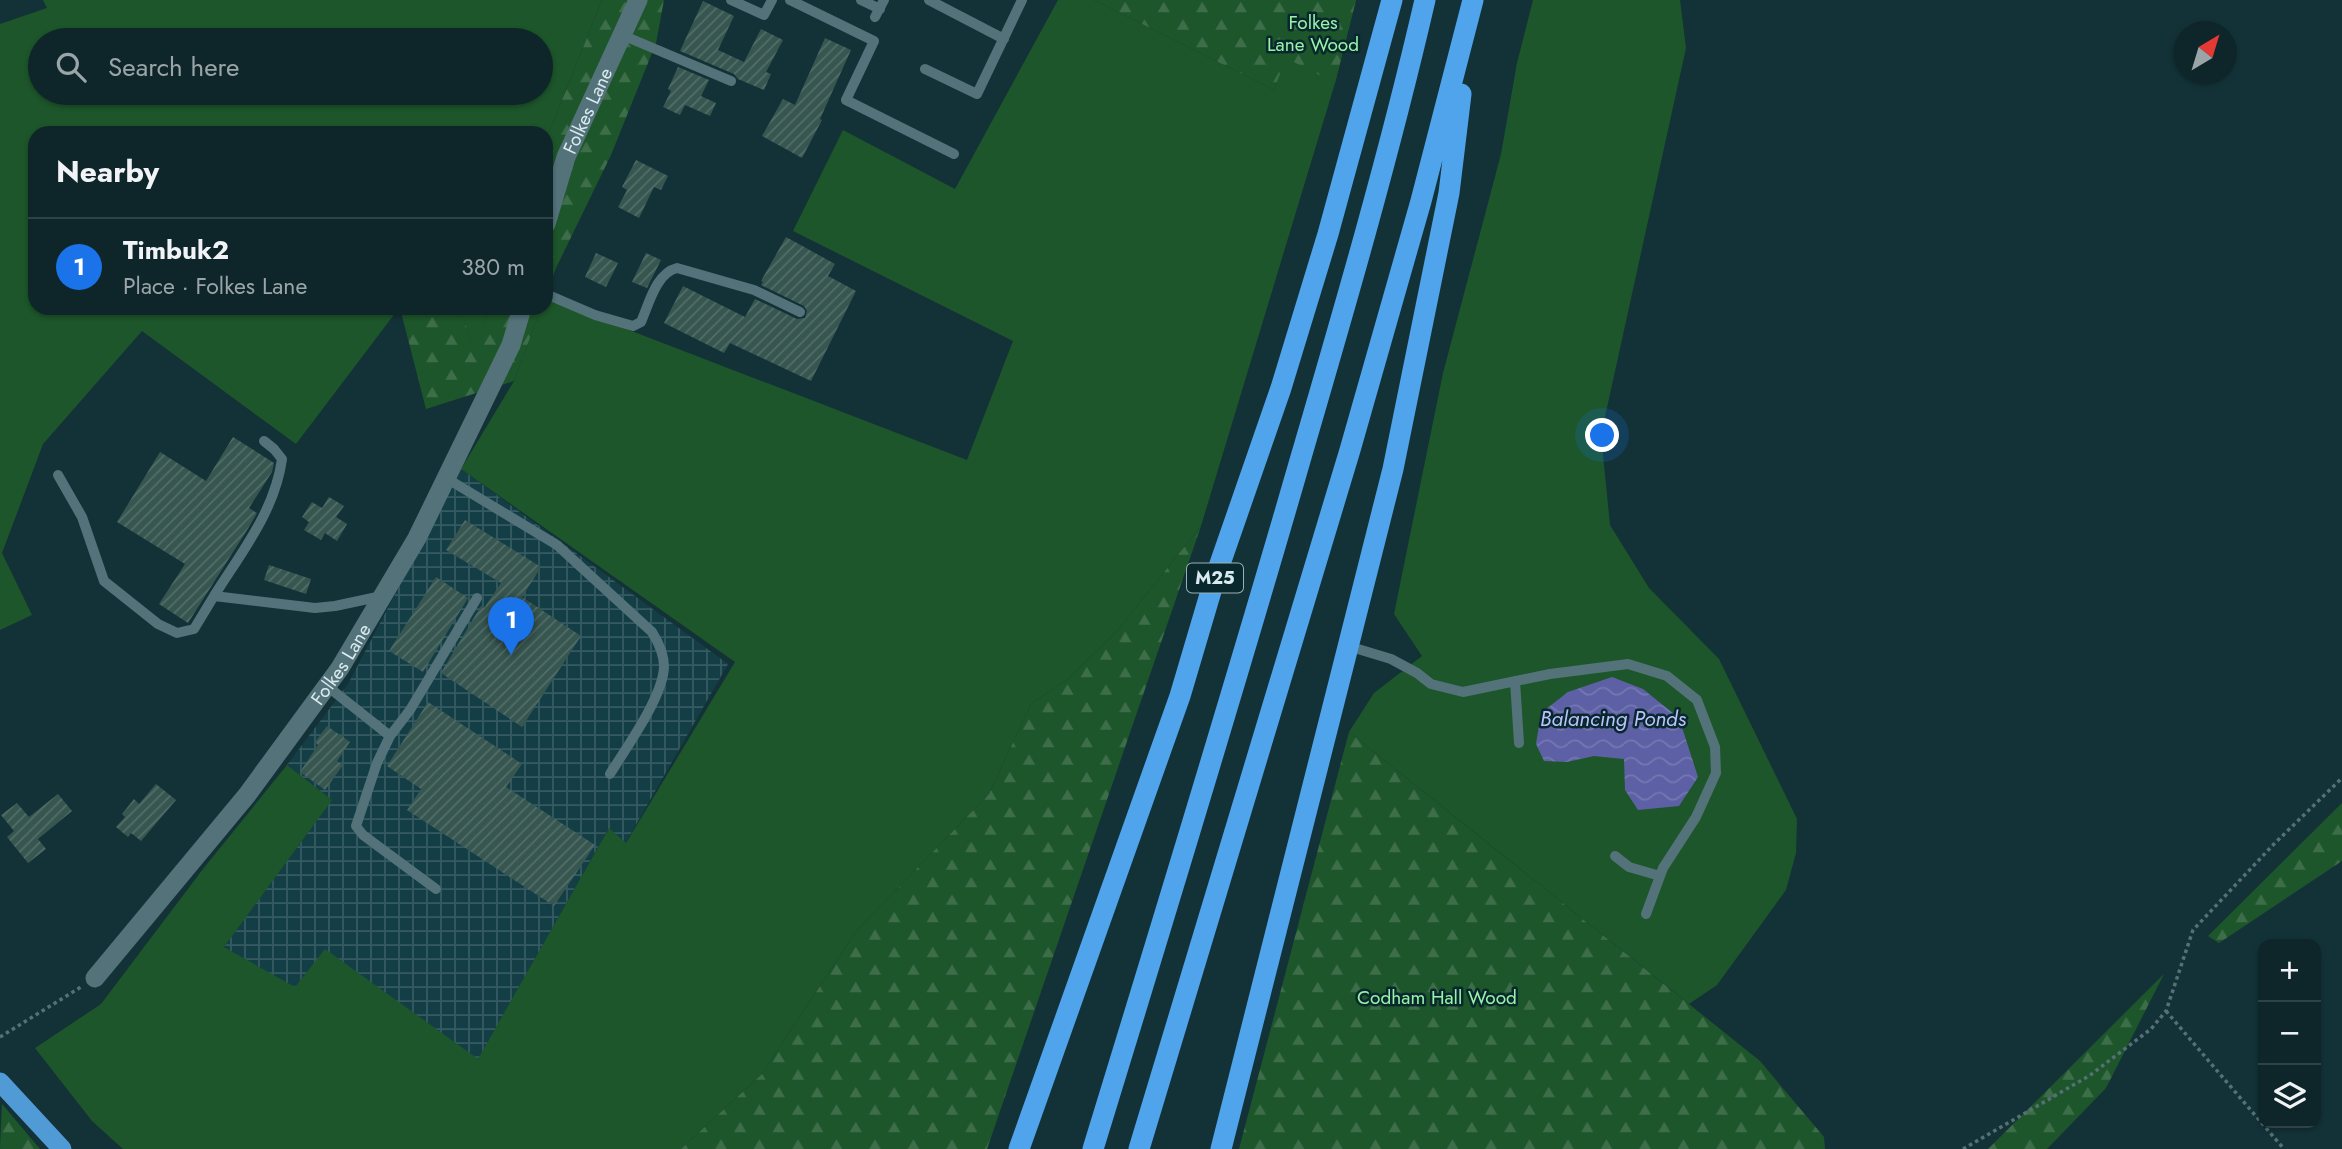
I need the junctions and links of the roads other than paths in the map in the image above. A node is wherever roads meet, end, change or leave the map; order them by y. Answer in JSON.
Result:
{"nodes":[{"id":1,"x":638,"y":0,"type":"edge"},
{"id":2,"x":731,"y":0,"type":"edge"},
{"id":3,"x":772,"y":0,"type":"edge"},
{"id":4,"x":790,"y":0,"type":"edge"},
{"id":5,"x":861,"y":0,"type":"edge"},
{"id":6,"x":929,"y":0,"type":"edge"},
{"id":7,"x":1022,"y":0,"type":"edge"},
{"id":8,"x":1392,"y":0,"type":"edge"},
{"id":9,"x":1425,"y":0,"type":"edge"},
{"id":10,"x":1472,"y":4,"type":"edge"},
{"id":11,"x":880,"y":9,"type":"edge"},
{"id":12,"x":622,"y":35,"type":"junction"},
{"id":13,"x":1003,"y":39,"type":"junction"},
{"id":14,"x":925,"y":69,"type":"dead end"},
{"id":15,"x":732,"y":81,"type":"dead end"},
{"id":16,"x":954,"y":154,"type":"dead end"},
{"id":17,"x":553,"y":201,"type":"edge"},
{"id":18,"x":553,"y":297,"type":"edge"},
{"id":19,"x":800,"y":312,"type":"dead end"},
{"id":20,"x":520,"y":315,"type":"edge"},
{"id":21,"x":264,"y":441,"type":"dead end"},
{"id":22,"x":58,"y":475,"type":"dead end"},
{"id":23,"x":446,"y":478,"type":"junction"},
{"id":24,"x":214,"y":596,"type":"junction"},
{"id":25,"x":383,"y":596,"type":"junction"},
{"id":26,"x":477,"y":598,"type":"dead end"},
{"id":27,"x":1348,"y":646,"type":"junction"},
{"id":28,"x":1515,"y":681,"type":"junction"},
{"id":29,"x":327,"y":686,"type":"junction"},
{"id":30,"x":390,"y":736,"type":"junction"},
{"id":31,"x":1519,"y":743,"type":"dead end"},
{"id":32,"x":610,"y":774,"type":"dead end"},
{"id":33,"x":1615,"y":856,"type":"dead end"},
{"id":34,"x":1660,"y":876,"type":"junction"},
{"id":35,"x":436,"y":888,"type":"dead end"},
{"id":36,"x":1646,"y":914,"type":"dead end"},
{"id":37,"x":95,"y":978,"type":"road end"},
{"id":38,"x":0,"y":1082,"type":"edge"},
{"id":39,"x":62,"y":1149,"type":"edge"},
{"id":40,"x":1019,"y":1149,"type":"edge"},
{"id":41,"x":1093,"y":1149,"type":"edge"},
{"id":42,"x":1139,"y":1149,"type":"edge"},
{"id":43,"x":1220,"y":1149,"type":"edge"}],
"edges":[{"from":1,"to":12,"type":"street","name":"Folkes Lane"},
{"from":2,"to":3,"type":"lane"},
{"from":4,"to":16,"type":"lane"},
{"from":5,"to":11,"type":"lane"},
{"from":6,"to":13,"type":"lane"},
{"from":7,"to":13,"type":"lane"},
{"from":8,"to":40,"type":"highway","number":"M25"},
{"from":9,"to":41,"type":"highway","number":"M25"},
{"from":10,"to":27,"type":"highway"},
{"from":10,"to":42,"type":"highway"},
{"from":12,"to":15,"type":"lane"},
{"from":12,"to":17,"type":"street","name":"Folkes Lane"},
{"from":13,"to":14,"type":"lane"},
{"from":18,"to":19,"type":"lane"},
{"from":20,"to":23,"type":"street","name":"Folkes Lane"},
{"from":21,"to":24,"type":"lane"},
{"from":22,"to":24,"type":"lane"},
{"from":23,"to":25,"type":"street","name":"Folkes Lane"},
{"from":23,"to":32,"type":"lane"},
{"from":24,"to":25,"type":"lane"},
{"from":25,"to":29,"type":"street","name":"Folkes Lane"},
{"from":26,"to":30,"type":"lane"},
{"from":27,"to":28,"type":"lane"},
{"from":27,"to":43,"type":"highway"},
{"from":28,"to":31,"type":"lane"},
{"from":28,"to":34,"type":"lane"},
{"from":29,"to":30,"type":"lane"},
{"from":29,"to":37,"type":"street","name":"Folkes Lane"},
{"from":30,"to":35,"type":"lane"},
{"from":33,"to":34,"type":"lane"},
{"from":34,"to":36,"type":"lane"},
{"from":38,"to":39,"type":"highway"}]}
